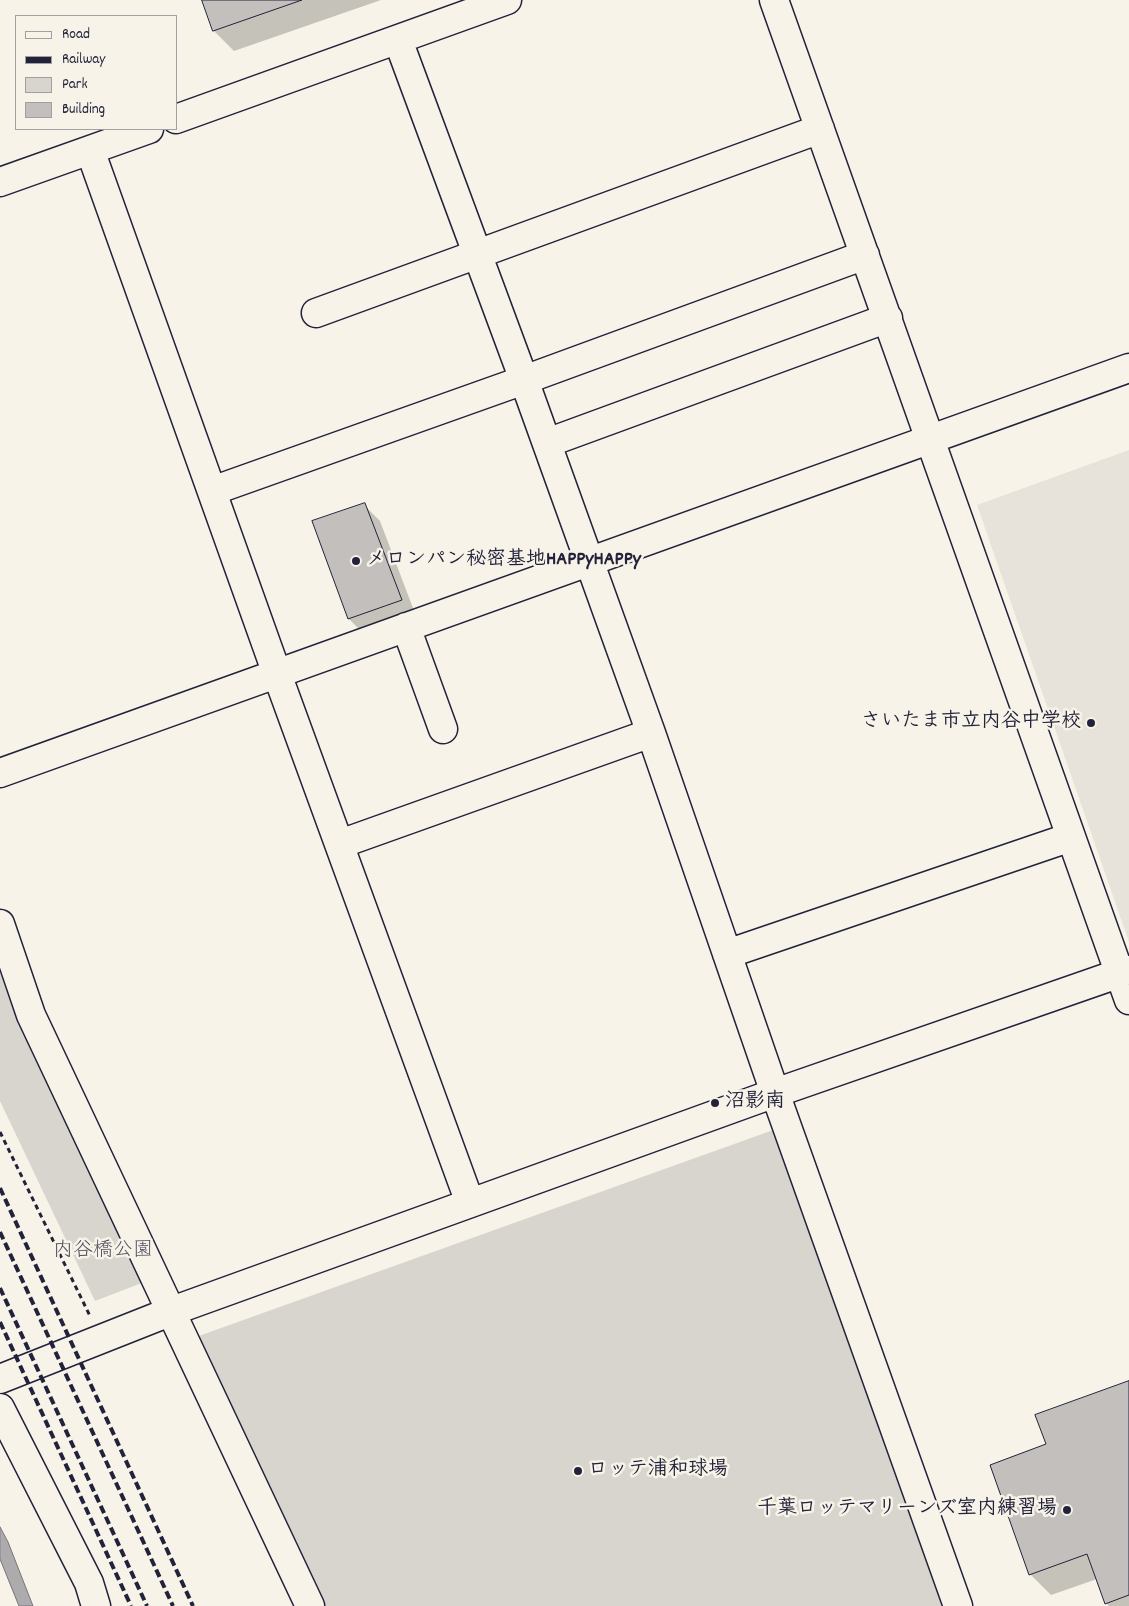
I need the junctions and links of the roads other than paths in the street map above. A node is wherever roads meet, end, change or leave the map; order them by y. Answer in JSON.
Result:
{"nodes":[{"id":1,"x":507,"y":0,"type":"edge"},
{"id":2,"x":774,"y":0,"type":"edge"},
{"id":3,"x":398,"y":40,"type":"junction"},
{"id":4,"x":178,"y":118,"type":"edge"},
{"id":5,"x":820,"y":129,"type":"junction"},
{"id":6,"x":146,"y":130,"type":"edge"},
{"id":7,"x":90,"y":150,"type":"junction"},
{"id":8,"x":0,"y":182,"type":"edge"},
{"id":9,"x":478,"y":255,"type":"junction"},
{"id":10,"x":865,"y":255,"type":"junction"},
{"id":11,"x":316,"y":313,"type":"dead end"},
{"id":12,"x":888,"y":318,"type":"junction"},
{"id":13,"x":1129,"y":368,"type":"edge"},
{"id":14,"x":524,"y":380,"type":"junction"},
{"id":15,"x":931,"y":439,"type":"junction"},
{"id":16,"x":547,"y":443,"type":"junction"},
{"id":17,"x":212,"y":491,"type":"junction"},
{"id":18,"x":590,"y":562,"type":"junction"},
{"id":19,"x":406,"y":627,"type":"junction"},
{"id":20,"x":277,"y":674,"type":"junction"},
{"id":21,"x":443,"y":729,"type":"dead end"},
{"id":22,"x":651,"y":733,"type":"junction"},
{"id":23,"x":0,"y":773,"type":"edge"},
{"id":24,"x":1071,"y":837,"type":"junction"},
{"id":25,"x":340,"y":844,"type":"junction"},
{"id":26,"x":0,"y":924,"type":"edge"},
{"id":27,"x":727,"y":954,"type":"junction"},
{"id":28,"x":1124,"y":972,"type":"edge"},
{"id":29,"x":1129,"y":1000,"type":"edge"},
{"id":30,"x":775,"y":1093,"type":"junction"},
{"id":31,"x":470,"y":1203,"type":"junction"},
{"id":32,"x":172,"y":1311,"type":"junction"},
{"id":33,"x":0,"y":1379,"type":"edge"},
{"id":34,"x":0,"y":1408,"type":"edge"},
{"id":35,"x":96,"y":1606,"type":"edge"},
{"id":36,"x":310,"y":1606,"type":"edge"},
{"id":37,"x":958,"y":1606,"type":"edge"}],
"edges":[{"from":1,"to":3,"type":"street"},
{"from":2,"to":5,"type":"street"},
{"from":3,"to":4,"type":"street"},
{"from":3,"to":9,"type":"street"},
{"from":5,"to":9,"type":"street"},
{"from":5,"to":10,"type":"street"},
{"from":6,"to":7,"type":"street"},
{"from":7,"to":8,"type":"street"},
{"from":7,"to":17,"type":"street"},
{"from":9,"to":11,"type":"street"},
{"from":9,"to":14,"type":"street"},
{"from":10,"to":12,"type":"street"},
{"from":10,"to":14,"type":"street"},
{"from":12,"to":15,"type":"street"},
{"from":12,"to":16,"type":"street"},
{"from":13,"to":15,"type":"street"},
{"from":14,"to":16,"type":"street"},
{"from":14,"to":17,"type":"street"},
{"from":15,"to":18,"type":"street"},
{"from":15,"to":24,"type":"street"},
{"from":16,"to":18,"type":"street"},
{"from":17,"to":20,"type":"street"},
{"from":18,"to":19,"type":"street"},
{"from":18,"to":22,"type":"street"},
{"from":19,"to":20,"type":"street"},
{"from":19,"to":21,"type":"street"},
{"from":20,"to":23,"type":"street"},
{"from":20,"to":25,"type":"street"},
{"from":22,"to":25,"type":"street"},
{"from":22,"to":27,"type":"street"},
{"from":24,"to":27,"type":"street"},
{"from":24,"to":28,"type":"street"},
{"from":25,"to":31,"type":"street"},
{"from":26,"to":32,"type":"street"},
{"from":27,"to":30,"type":"street"},
{"from":28,"to":29,"type":"street"},
{"from":28,"to":30,"type":"street"},
{"from":30,"to":31,"type":"street"},
{"from":30,"to":37,"type":"street"},
{"from":31,"to":32,"type":"street"},
{"from":32,"to":33,"type":"street"},
{"from":32,"to":36,"type":"street"},
{"from":34,"to":35,"type":"street"}]}
